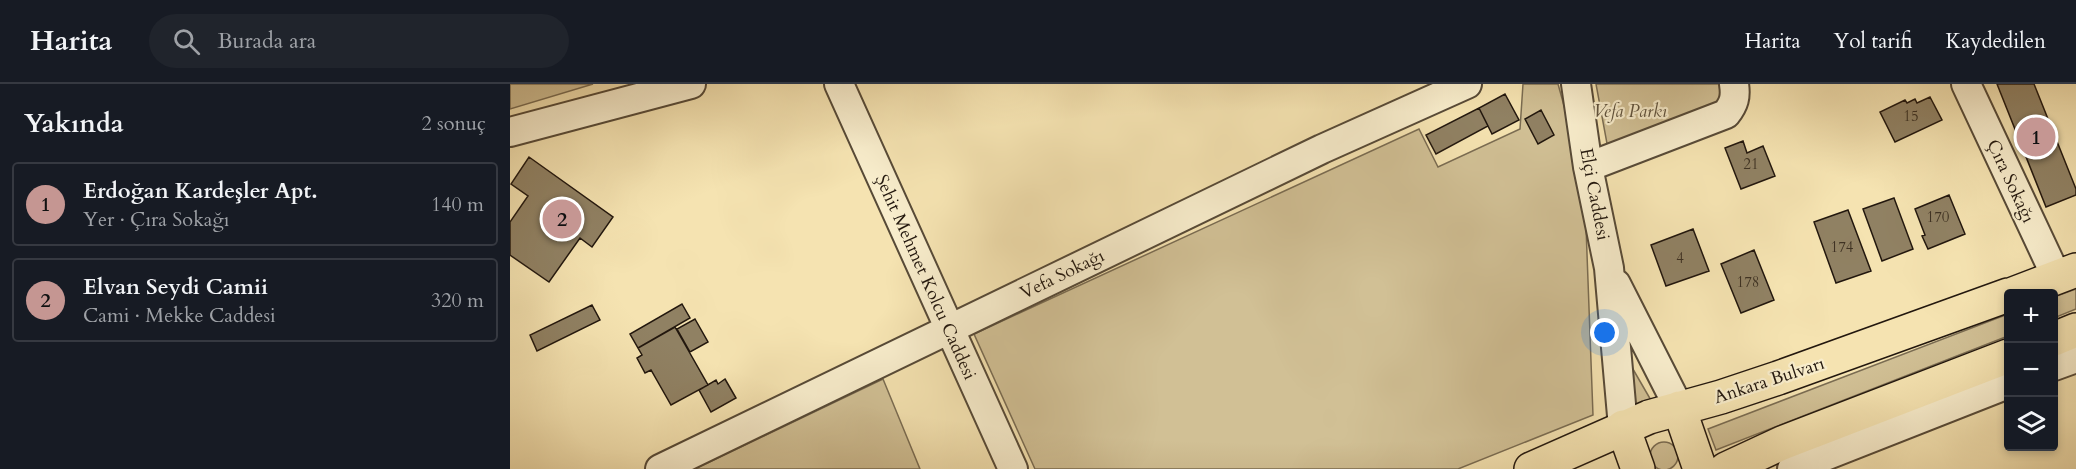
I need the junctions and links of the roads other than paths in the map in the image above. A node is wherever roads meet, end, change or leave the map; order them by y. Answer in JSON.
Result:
{"nodes":[{"id":1,"x":691,"y":84,"type":"edge"},
{"id":2,"x":838,"y":84,"type":"edge"},
{"id":3,"x":1467,"y":84,"type":"edge"},
{"id":4,"x":1576,"y":84,"type":"edge"},
{"id":5,"x":1734,"y":84,"type":"edge"},
{"id":6,"x":1966,"y":84,"type":"edge"},
{"id":7,"x":510,"y":132,"type":"edge"},
{"id":8,"x":1588,"y":167,"type":"junction"},
{"id":9,"x":1609,"y":268,"type":"junction"},
{"id":10,"x":2066,"y":274,"type":"edge"},
{"id":11,"x":2026,"y":289,"type":"edge"},
{"id":12,"x":2004,"y":296,"type":"edge"},
{"id":13,"x":949,"y":328,"type":"junction"},
{"id":14,"x":2076,"y":330,"type":"edge"},
{"id":15,"x":2058,"y":337,"type":"edge"},
{"id":16,"x":2004,"y":358,"type":"edge"},
{"id":17,"x":2076,"y":358,"type":"edge"},
{"id":18,"x":2058,"y":365,"type":"edge"},
{"id":19,"x":2004,"y":386,"type":"edge"},
{"id":20,"x":1679,"y":408,"type":"junction"},
{"id":21,"x":1623,"y":427,"type":"junction"},
{"id":22,"x":660,"y":469,"type":"edge"},
{"id":23,"x":1013,"y":469,"type":"edge"},
{"id":24,"x":1531,"y":469,"type":"edge"},
{"id":25,"x":1638,"y":469,"type":"edge"},
{"id":26,"x":1700,"y":469,"type":"edge"},
{"id":27,"x":1726,"y":469,"type":"edge"},
{"id":28,"x":1792,"y":469,"type":"edge"}],
"edges":[{"from":1,"to":7,"type":"street"},
{"from":2,"to":13,"type":"street","name":"Şehit Mehmet Kolcu Caddesi"},
{"from":3,"to":13,"type":"street","name":"Vefa Sokağı"},
{"from":4,"to":8,"type":"street","name":"Elçi Caddesi"},
{"from":5,"to":8,"type":"street"},
{"from":6,"to":10,"type":"street","name":"Çıra Sokağı"},
{"from":8,"to":9,"type":"street","name":"Elçi Caddesi"},
{"from":9,"to":20,"type":"street","name":"Elçi Caddesi"},
{"from":9,"to":21,"type":"street","name":"Elçi Caddesi"},
{"from":10,"to":11,"type":"main road"},
{"from":12,"to":20,"type":"main road","name":"Ankara Bulvarı"},
{"from":13,"to":22,"type":"street","name":"Vefa Sokağı"},
{"from":13,"to":23,"type":"street","name":"Şehit Mehmet Kolcu Caddesi"},
{"from":14,"to":15,"type":"main road"},
{"from":16,"to":27,"type":"main road"},
{"from":17,"to":18,"type":"street"},
{"from":19,"to":28,"type":"street"},
{"from":20,"to":21,"type":"main road","name":"Ankara Bulvarı"},
{"from":20,"to":26,"type":"main road"},
{"from":21,"to":24,"type":"main road","name":"Ankara Bulvarı"},
{"from":21,"to":25,"type":"main road"}]}
